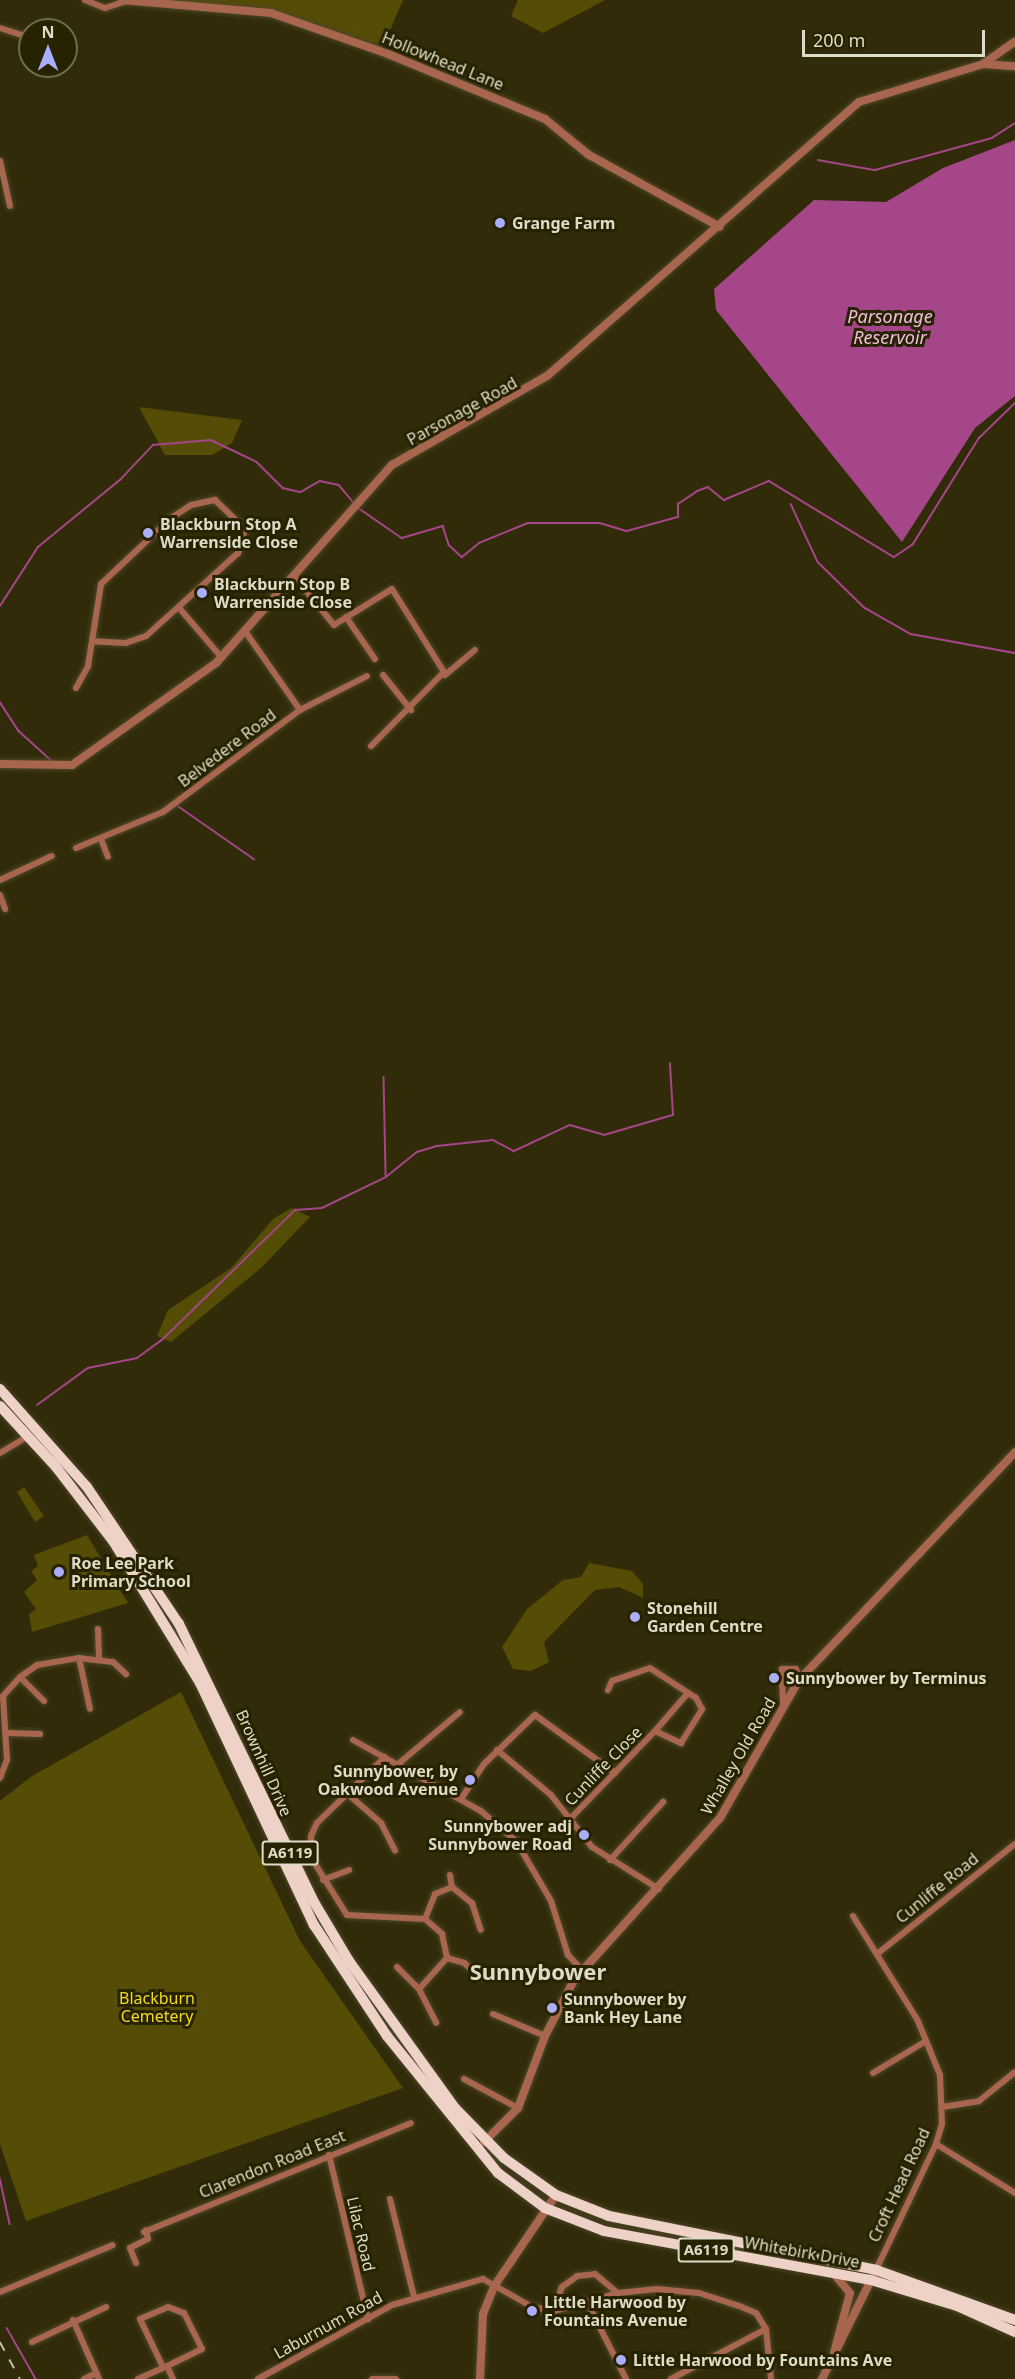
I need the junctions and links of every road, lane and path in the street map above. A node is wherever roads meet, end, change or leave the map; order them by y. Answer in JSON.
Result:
{"nodes":[{"id":1,"x":85,"y":0,"type":"edge"},
{"id":2,"x":125,"y":1,"type":"edge"},
{"id":3,"x":0,"y":28,"type":"edge"},
{"id":4,"x":18,"y":34,"type":"edge"},
{"id":5,"x":1015,"y":42,"type":"edge"},
{"id":6,"x":983,"y":64,"type":"junction"},
{"id":7,"x":1015,"y":66,"type":"edge"},
{"id":8,"x":0,"y":161,"type":"edge"},
{"id":9,"x":9,"y":197,"type":"junction"},
{"id":10,"x":2,"y":198,"type":"dead end"},
{"id":11,"x":10,"y":206,"type":"dead end"},
{"id":12,"x":720,"y":226,"type":"junction"},
{"id":13,"x":295,"y":577,"type":"junction"},
{"id":14,"x":181,"y":610,"type":"junction"},
{"id":15,"x":346,"y":617,"type":"junction"},
{"id":16,"x":247,"y":634,"type":"junction"},
{"id":17,"x":92,"y":641,"type":"junction"},
{"id":18,"x":475,"y":650,"type":"dead end"},
{"id":19,"x":222,"y":658,"type":"junction"},
{"id":20,"x":375,"y":659,"type":"dead end"},
{"id":21,"x":383,"y":675,"type":"dead end"},
{"id":22,"x":445,"y":675,"type":"junction"},
{"id":23,"x":367,"y":676,"type":"dead end"},
{"id":24,"x":76,"y":688,"type":"dead end"},
{"id":25,"x":300,"y":710,"type":"junction"},
{"id":26,"x":411,"y":710,"type":"junction"},
{"id":27,"x":371,"y":746,"type":"dead end"},
{"id":28,"x":0,"y":764,"type":"edge"},
{"id":29,"x":102,"y":839,"type":"junction"},
{"id":30,"x":76,"y":848,"type":"dead end"},
{"id":31,"x":52,"y":856,"type":"dead end"},
{"id":32,"x":108,"y":857,"type":"dead end"},
{"id":33,"x":0,"y":880,"type":"edge"},
{"id":34,"x":0,"y":896,"type":"edge"},
{"id":35,"x":5,"y":909,"type":"dead end"},
{"id":36,"x":0,"y":1389,"type":"edge"},
{"id":37,"x":0,"y":1406,"type":"edge"},
{"id":38,"x":39,"y":1429,"type":"junction"},
{"id":39,"x":29,"y":1435,"type":"junction"},
{"id":40,"x":1015,"y":1452,"type":"edge"},
{"id":41,"x":0,"y":1453,"type":"edge"},
{"id":42,"x":98,"y":1629,"type":"dead end"},
{"id":43,"x":79,"y":1658,"type":"junction"},
{"id":44,"x":99,"y":1658,"type":"junction"},
{"id":45,"x":126,"y":1674,"type":"dead end"},
{"id":46,"x":20,"y":1677,"type":"junction"},
{"id":47,"x":799,"y":1680,"type":"junction"},
{"id":48,"x":608,"y":1690,"type":"dead end"},
{"id":49,"x":688,"y":1693,"type":"junction"},
{"id":50,"x":1,"y":1700,"type":"edge"},
{"id":51,"x":44,"y":1701,"type":"dead end"},
{"id":52,"x":783,"y":1704,"type":"junction"},
{"id":53,"x":90,"y":1710,"type":"dead end"},
{"id":54,"x":460,"y":1712,"type":"dead end"},
{"id":55,"x":655,"y":1731,"type":"junction"},
{"id":56,"x":8,"y":1733,"type":"junction"},
{"id":57,"x":40,"y":1734,"type":"dead end"},
{"id":58,"x":353,"y":1740,"type":"dead end"},
{"id":59,"x":497,"y":1750,"type":"junction"},
{"id":60,"x":0,"y":1757,"type":"edge"},
{"id":61,"x":385,"y":1758,"type":"junction"},
{"id":62,"x":7,"y":1760,"type":"junction"},
{"id":63,"x":397,"y":1765,"type":"junction"},
{"id":64,"x":615,"y":1773,"type":"junction"},
{"id":65,"x":0,"y":1778,"type":"edge"},
{"id":66,"x":349,"y":1795,"type":"junction"},
{"id":67,"x":461,"y":1799,"type":"junction"},
{"id":68,"x":663,"y":1802,"type":"dead end"},
{"id":69,"x":570,"y":1819,"type":"junction"},
{"id":70,"x":1015,"y":1844,"type":"edge"},
{"id":71,"x":395,"y":1851,"type":"dead end"},
{"id":72,"x":610,"y":1860,"type":"junction"},
{"id":73,"x":348,"y":1870,"type":"dead end"},
{"id":74,"x":450,"y":1875,"type":"dead end"},
{"id":75,"x":322,"y":1880,"type":"junction"},
{"id":76,"x":452,"y":1887,"type":"junction"},
{"id":77,"x":658,"y":1889,"type":"junction"},
{"id":78,"x":853,"y":1916,"type":"dead end"},
{"id":79,"x":425,"y":1918,"type":"junction"},
{"id":80,"x":481,"y":1930,"type":"dead end"},
{"id":81,"x":877,"y":1954,"type":"junction"},
{"id":82,"x":447,"y":1958,"type":"junction"},
{"id":83,"x":397,"y":1967,"type":"dead end"},
{"id":84,"x":581,"y":1970,"type":"junction"},
{"id":85,"x":482,"y":1978,"type":"dead end"},
{"id":86,"x":419,"y":1989,"type":"junction"},
{"id":87,"x":493,"y":2014,"type":"dead end"},
{"id":88,"x":436,"y":2023,"type":"dead end"},
{"id":89,"x":545,"y":2036,"type":"junction"},
{"id":90,"x":926,"y":2041,"type":"junction"},
{"id":91,"x":1015,"y":2072,"type":"edge"},
{"id":92,"x":873,"y":2073,"type":"dead end"},
{"id":93,"x":464,"y":2079,"type":"dead end"},
{"id":94,"x":942,"y":2107,"type":"junction"},
{"id":95,"x":518,"y":2108,"type":"junction"},
{"id":96,"x":411,"y":2122,"type":"dead end"},
{"id":97,"x":486,"y":2140,"type":"junction"},
{"id":98,"x":936,"y":2144,"type":"junction"},
{"id":99,"x":475,"y":2150,"type":"junction"},
{"id":100,"x":328,"y":2155,"type":"junction"},
{"id":101,"x":1015,"y":2193,"type":"edge"},
{"id":102,"x":556,"y":2195,"type":"junction"},
{"id":103,"x":390,"y":2199,"type":"dead end"},
{"id":104,"x":545,"y":2208,"type":"junction"},
{"id":105,"x":113,"y":2245,"type":"dead end"},
{"id":106,"x":136,"y":2263,"type":"dead end"},
{"id":107,"x":831,"y":2273,"type":"junction"},
{"id":108,"x":873,"y":2275,"type":"junction"},
{"id":109,"x":495,"y":2285,"type":"junction"},
{"id":110,"x":0,"y":2292,"type":"edge"},
{"id":111,"x":618,"y":2293,"type":"junction"},
{"id":112,"x":414,"y":2297,"type":"junction"},
{"id":113,"x":588,"y":2304,"type":"junction"},
{"id":114,"x":106,"y":2307,"type":"dead end"},
{"id":115,"x":554,"y":2311,"type":"junction"},
{"id":116,"x":368,"y":2319,"type":"junction"},
{"id":117,"x":73,"y":2320,"type":"junction"},
{"id":118,"x":1015,"y":2320,"type":"edge"},
{"id":119,"x":766,"y":2329,"type":"junction"},
{"id":120,"x":1015,"y":2332,"type":"edge"},
{"id":121,"x":32,"y":2342,"type":"dead end"},
{"id":122,"x":834,"y":2355,"type":"junction"},
{"id":123,"x":165,"y":2367,"type":"junction"},
{"id":124,"x":98,"y":2376,"type":"edge"},
{"id":125,"x":84,"y":2379,"type":"edge"},
{"id":126,"x":138,"y":2379,"type":"edge"},
{"id":127,"x":172,"y":2379,"type":"edge"},
{"id":128,"x":258,"y":2379,"type":"edge"},
{"id":129,"x":372,"y":2379,"type":"edge"},
{"id":130,"x":396,"y":2379,"type":"edge"},
{"id":131,"x":480,"y":2379,"type":"edge"},
{"id":132,"x":626,"y":2379,"type":"edge"},
{"id":133,"x":671,"y":2379,"type":"edge"},
{"id":134,"x":771,"y":2379,"type":"edge"},
{"id":135,"x":822,"y":2379,"type":"edge"}],
"edges":[{"from":1,"to":2,"type":"street","name":"Hollowhead Lane"},
{"from":2,"to":12,"type":"street","name":"Hollowhead Lane"},
{"from":3,"to":4,"type":"street"},
{"from":5,"to":6,"type":"street"},
{"from":6,"to":7,"type":"street"},
{"from":6,"to":12,"type":"street","name":"Parsonage Road"},
{"from":8,"to":9,"type":"street"},
{"from":9,"to":10,"type":"street"},
{"from":9,"to":11,"type":"street"},
{"from":12,"to":13,"type":"street","name":"Parsonage Road"},
{"from":13,"to":15,"type":"street"},
{"from":13,"to":16,"type":"street","name":"Parsonage Road"},
{"from":14,"to":17,"type":"street"},
{"from":14,"to":17,"type":"street"},
{"from":14,"to":19,"type":"street"},
{"from":15,"to":20,"type":"street"},
{"from":15,"to":22,"type":"street"},
{"from":16,"to":19,"type":"street","name":"Parsonage Road"},
{"from":16,"to":25,"type":"street"},
{"from":17,"to":24,"type":"street"},
{"from":18,"to":22,"type":"street"},
{"from":19,"to":28,"type":"street","name":"Parsonage Road"},
{"from":21,"to":26,"type":"street"},
{"from":22,"to":26,"type":"street"},
{"from":23,"to":25,"type":"street","name":"Belvedere Road"},
{"from":25,"to":29,"type":"street","name":"Belvedere Road"},
{"from":26,"to":27,"type":"street"},
{"from":29,"to":30,"type":"street","name":"Belvedere Road"},
{"from":29,"to":32,"type":"street"},
{"from":31,"to":33,"type":"street"},
{"from":34,"to":35,"type":"street"},
{"from":36,"to":38,"type":"highway","name":"Brownhill Drive","number":"A6119"},
{"from":37,"to":39,"type":"highway","name":"Brownhill Drive","number":"A6119"},
{"from":38,"to":39,"type":"street"},
{"from":38,"to":97,"type":"highway","name":"Brownhill Drive","number":"A6119"},
{"from":39,"to":41,"type":"street"},
{"from":39,"to":99,"type":"highway","name":"Brownhill Drive","number":"A6119"},
{"from":40,"to":47,"type":"street","name":"Whalley Old Road"},
{"from":42,"to":44,"type":"street"},
{"from":43,"to":44,"type":"street"},
{"from":43,"to":46,"type":"street"},
{"from":43,"to":53,"type":"street"},
{"from":44,"to":45,"type":"street"},
{"from":46,"to":50,"type":"street"},
{"from":46,"to":51,"type":"street"},
{"from":47,"to":52,"type":"street","name":"Whalley Old Road"},
{"from":47,"to":52,"type":"street"},
{"from":48,"to":49,"type":"street"},
{"from":49,"to":55,"type":"street","name":"Cunliffe Close"},
{"from":49,"to":55,"type":"street","name":"Cunliffe Close"},
{"from":50,"to":56,"type":"street"},
{"from":52,"to":77,"type":"street","name":"Whalley Old Road"},
{"from":54,"to":63,"type":"street"},
{"from":55,"to":64,"type":"street","name":"Cunliffe Close"},
{"from":56,"to":57,"type":"street"},
{"from":56,"to":62,"type":"street"},
{"from":58,"to":61,"type":"street"},
{"from":59,"to":64,"type":"street"},
{"from":59,"to":67,"type":"street"},
{"from":59,"to":69,"type":"street"},
{"from":60,"to":62,"type":"street"},
{"from":61,"to":63,"type":"street"},
{"from":61,"to":66,"type":"street"},
{"from":62,"to":65,"type":"street"},
{"from":63,"to":67,"type":"street"},
{"from":64,"to":69,"type":"street","name":"Cunliffe Close"},
{"from":66,"to":71,"type":"street"},
{"from":66,"to":75,"type":"street"},
{"from":67,"to":84,"type":"street"},
{"from":68,"to":72,"type":"street"},
{"from":69,"to":72,"type":"street"},
{"from":70,"to":81,"type":"street","name":"Cunliffe Road"},
{"from":72,"to":77,"type":"street"},
{"from":73,"to":75,"type":"street"},
{"from":74,"to":76,"type":"street"},
{"from":75,"to":79,"type":"street"},
{"from":76,"to":79,"type":"street"},
{"from":76,"to":80,"type":"street"},
{"from":77,"to":84,"type":"street","name":"Whalley Old Road"},
{"from":78,"to":81,"type":"street","name":"Croft Head Road"},
{"from":79,"to":82,"type":"street"},
{"from":81,"to":90,"type":"street","name":"Croft Head Road"},
{"from":82,"to":85,"type":"street"},
{"from":82,"to":86,"type":"street"},
{"from":83,"to":86,"type":"street"},
{"from":84,"to":89,"type":"street","name":"Whalley Old Road"},
{"from":86,"to":88,"type":"street"},
{"from":87,"to":89,"type":"street"},
{"from":89,"to":95,"type":"street","name":"Whalley Old Road"},
{"from":90,"to":92,"type":"street"},
{"from":90,"to":94,"type":"street","name":"Croft Head Road"},
{"from":91,"to":94,"type":"street"},
{"from":93,"to":95,"type":"street"},
{"from":94,"to":98,"type":"street","name":"Croft Head Road"},
{"from":95,"to":97,"type":"street","name":"Whalley Old Road"},
{"from":96,"to":100,"type":"street","name":"Clarendon Road East"},
{"from":97,"to":99,"type":"street","name":"Whalley Old Road"},
{"from":97,"to":102,"type":"highway","name":"Brownhill Drive","number":"A6119"},
{"from":98,"to":101,"type":"street"},
{"from":98,"to":108,"type":"street","name":"Croft Head Road"},
{"from":99,"to":104,"type":"highway","name":"Brownhill Drive","number":"A6119"},
{"from":100,"to":106,"type":"street","name":"Clarendon Road East"},
{"from":100,"to":116,"type":"street","name":"Lilac Road"},
{"from":102,"to":104,"type":"street"},
{"from":102,"to":108,"type":"highway","name":"Whitebirk Drive","number":"A6119"},
{"from":103,"to":112,"type":"street"},
{"from":104,"to":107,"type":"highway","name":"Whitebirk Drive","number":"A6119"},
{"from":104,"to":109,"type":"street"},
{"from":105,"to":110,"type":"street"},
{"from":107,"to":108,"type":"highway","name":"Whitebirk Drive","number":"A6119"},
{"from":107,"to":122,"type":"street"},
{"from":108,"to":118,"type":"highway","name":"Whitebirk Drive","number":"A6119"},
{"from":108,"to":120,"type":"highway","name":"Whitebirk Drive","number":"A6119"},
{"from":108,"to":122,"type":"street"},
{"from":109,"to":112,"type":"street","name":"Laburnum Road"},
{"from":109,"to":115,"type":"street"},
{"from":109,"to":131,"type":"street"},
{"from":111,"to":113,"type":"street"},
{"from":111,"to":115,"type":"street"},
{"from":111,"to":119,"type":"street"},
{"from":112,"to":116,"type":"street","name":"Laburnum Road"},
{"from":113,"to":115,"type":"street"},
{"from":113,"to":132,"type":"street"},
{"from":114,"to":117,"type":"street"},
{"from":116,"to":128,"type":"street","name":"Laburnum Road"},
{"from":117,"to":121,"type":"street"},
{"from":117,"to":124,"type":"street"},
{"from":119,"to":133,"type":"street"},
{"from":119,"to":134,"type":"street"},
{"from":122,"to":135,"type":"street"},
{"from":123,"to":123,"type":"street"},
{"from":123,"to":126,"type":"street"},
{"from":123,"to":127,"type":"street"},
{"from":124,"to":125,"type":"street"},
{"from":129,"to":130,"type":"street"}]}
